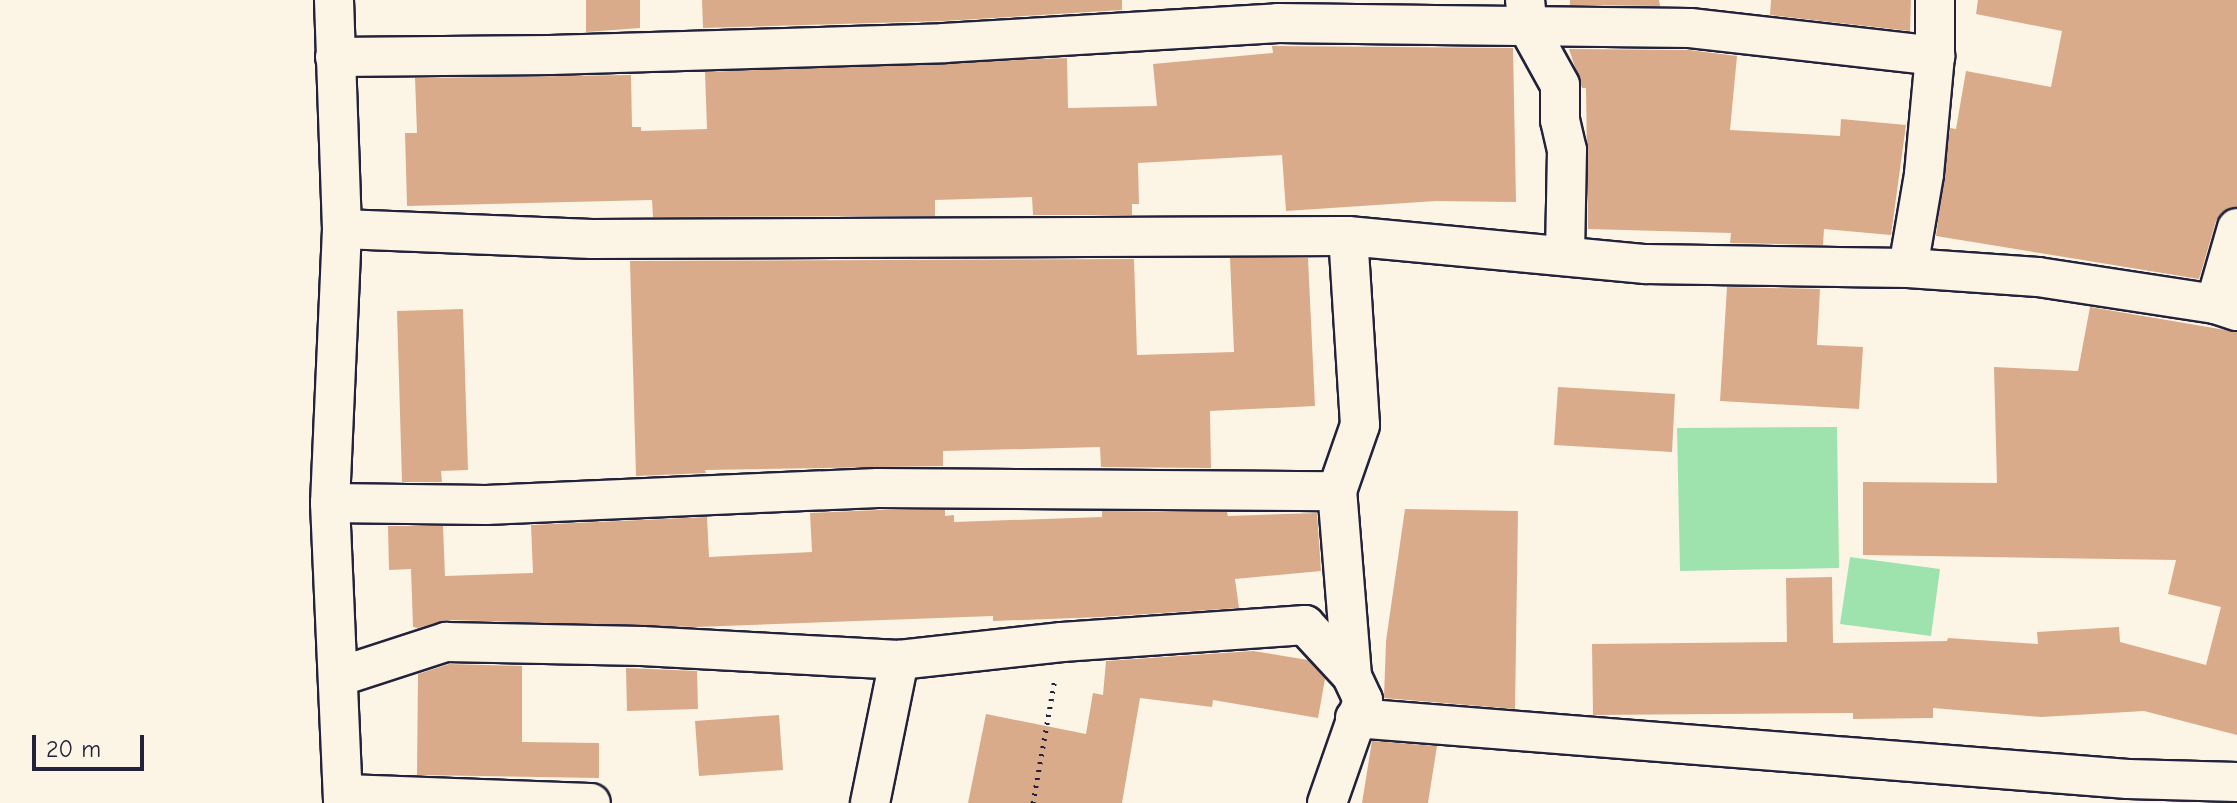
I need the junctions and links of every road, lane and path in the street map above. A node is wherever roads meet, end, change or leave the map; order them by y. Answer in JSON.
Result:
{"nodes":[{"id":1,"x":334,"y":0,"type":"edge"},
{"id":2,"x":1935,"y":0,"type":"edge"},
{"id":3,"x":1526,"y":14,"type":"edge"},
{"id":4,"x":1935,"y":56,"type":"junction"},
{"id":5,"x":335,"y":57,"type":"junction"},
{"id":6,"x":2237,"y":228,"type":"edge"},
{"id":7,"x":342,"y":229,"type":"junction"},
{"id":8,"x":1348,"y":236,"type":"junction"},
{"id":9,"x":1565,"y":255,"type":"junction"},
{"id":10,"x":1908,"y":268,"type":"junction"},
{"id":11,"x":2226,"y":308,"type":"edge"},
{"id":12,"x":1337,"y":491,"type":"junction"},
{"id":13,"x":330,"y":503,"type":"junction"},
{"id":14,"x":1062,"y":642,"type":"junction"},
{"id":15,"x":899,"y":660,"type":"junction"},
{"id":16,"x":1352,"y":676,"type":"junction"},
{"id":17,"x":338,"y":677,"type":"junction"},
{"id":18,"x":1355,"y":718,"type":"junction"},
{"id":19,"x":2237,"y":782,"type":"edge"},
{"id":20,"x":343,"y":798,"type":"edge"},
{"id":21,"x":591,"y":803,"type":"edge"},
{"id":22,"x":870,"y":803,"type":"edge"},
{"id":23,"x":1033,"y":803,"type":"edge"},
{"id":24,"x":1327,"y":803,"type":"edge"}],
"edges":[{"from":1,"to":5,"type":"street"},
{"from":2,"to":4,"type":"street"},
{"from":3,"to":4,"type":"street"},
{"from":3,"to":5,"type":"street"},
{"from":3,"to":9,"type":"street"},
{"from":4,"to":10,"type":"street"},
{"from":5,"to":7,"type":"street"},
{"from":6,"to":11,"type":"street"},
{"from":7,"to":8,"type":"street"},
{"from":7,"to":13,"type":"street"},
{"from":8,"to":9,"type":"street"},
{"from":8,"to":12,"type":"street"},
{"from":9,"to":10,"type":"street"},
{"from":10,"to":11,"type":"street"},
{"from":12,"to":13,"type":"street"},
{"from":12,"to":16,"type":"street"},
{"from":13,"to":17,"type":"street"},
{"from":14,"to":15,"type":"street"},
{"from":14,"to":16,"type":"street"},
{"from":14,"to":23,"type":"path"},
{"from":15,"to":17,"type":"street"},
{"from":15,"to":22,"type":"street"},
{"from":16,"to":18,"type":"street"},
{"from":17,"to":20,"type":"street"},
{"from":18,"to":19,"type":"street"},
{"from":18,"to":24,"type":"street"},
{"from":20,"to":21,"type":"street"}]}
